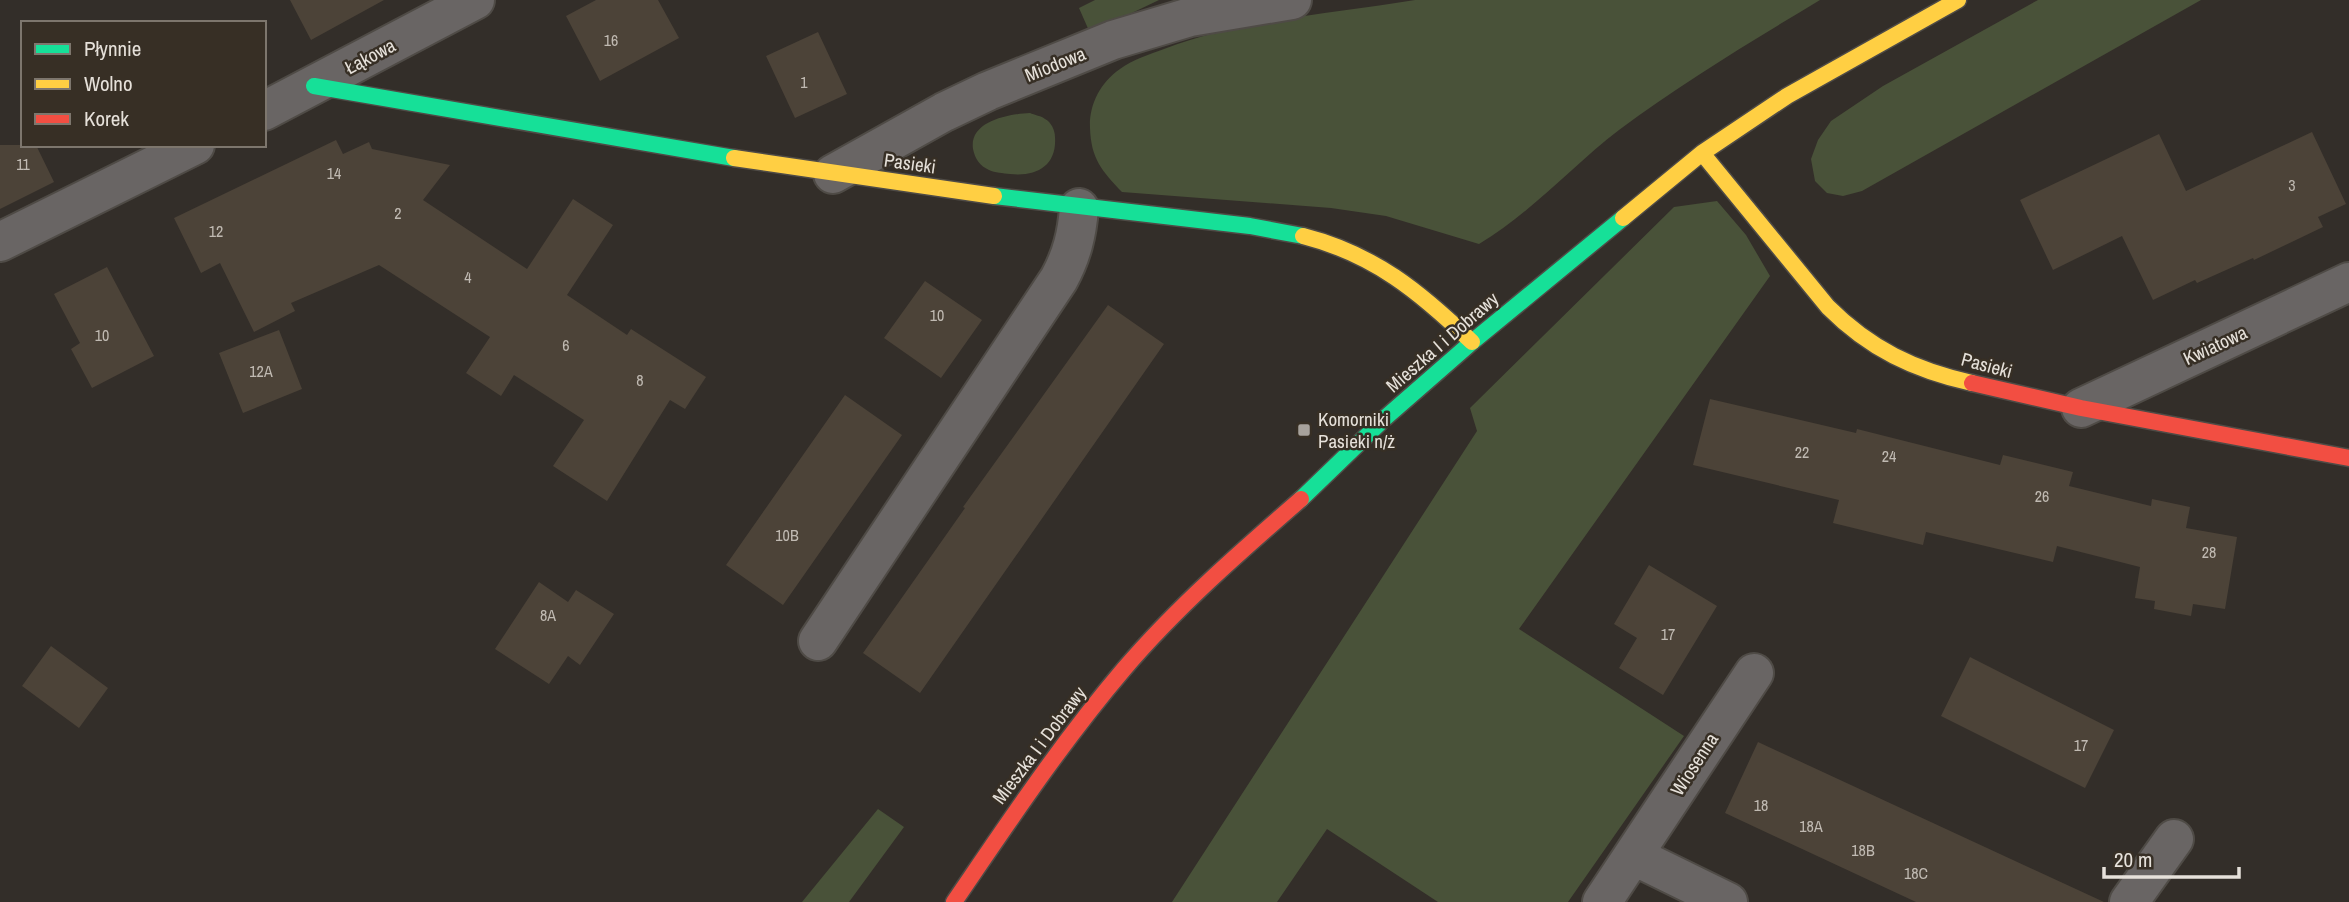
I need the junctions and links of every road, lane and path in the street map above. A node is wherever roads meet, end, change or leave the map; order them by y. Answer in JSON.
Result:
{"nodes":[{"id":1,"x":475,"y":0,"type":"edge"},
{"id":2,"x":1292,"y":0,"type":"edge"},
{"id":3,"x":1958,"y":0,"type":"edge"},
{"id":4,"x":314,"y":86,"type":"junction"},
{"id":5,"x":266,"y":110,"type":"edge"},
{"id":6,"x":191,"y":147,"type":"edge"},
{"id":7,"x":1703,"y":153,"type":"junction"},
{"id":8,"x":833,"y":174,"type":"junction"},
{"id":9,"x":1079,"y":208,"type":"junction"},
{"id":10,"x":0,"y":242,"type":"edge"},
{"id":11,"x":2349,"y":282,"type":"edge"},
{"id":12,"x":1472,"y":342,"type":"junction"},
{"id":13,"x":2081,"y":408,"type":"junction"},
{"id":14,"x":2349,"y":458,"type":"edge"},
{"id":15,"x":818,"y":641,"type":"dead end"},
{"id":16,"x":1754,"y":673,"type":"dead end"},
{"id":17,"x":2174,"y":839,"type":"dead end"},
{"id":18,"x":1634,"y":856,"type":"junction"},
{"id":19,"x":954,"y":902,"type":"edge"},
{"id":20,"x":1602,"y":902,"type":"edge"},
{"id":21,"x":1728,"y":902,"type":"edge"},
{"id":22,"x":2129,"y":902,"type":"edge"}],
"edges":[{"from":1,"to":4,"type":"street","name":"Łąkowa"},
{"from":2,"to":8,"type":"street","name":"Miodowa"},
{"from":3,"to":7,"type":"street","name":"Mieszka I i Dobrawy"},
{"from":4,"to":5,"type":"street","name":"Łąkowa"},
{"from":4,"to":8,"type":"street","name":"Pasieki"},
{"from":6,"to":10,"type":"street"},
{"from":7,"to":12,"type":"street","name":"Mieszka I i Dobrawy"},
{"from":7,"to":13,"type":"street","name":"Pasieki"},
{"from":8,"to":9,"type":"street","name":"Pasieki"},
{"from":9,"to":12,"type":"street","name":"Pasieki"},
{"from":9,"to":15,"type":"street"},
{"from":11,"to":13,"type":"street","name":"Kwiatowa"},
{"from":12,"to":19,"type":"street","name":"Mieszka I i Dobrawy"},
{"from":13,"to":14,"type":"street","name":"Pasieki"},
{"from":16,"to":18,"type":"street","name":"Wiosenna"},
{"from":17,"to":22,"type":"street"},
{"from":18,"to":20,"type":"street","name":"Wiosenna"},
{"from":18,"to":21,"type":"street"}]}
